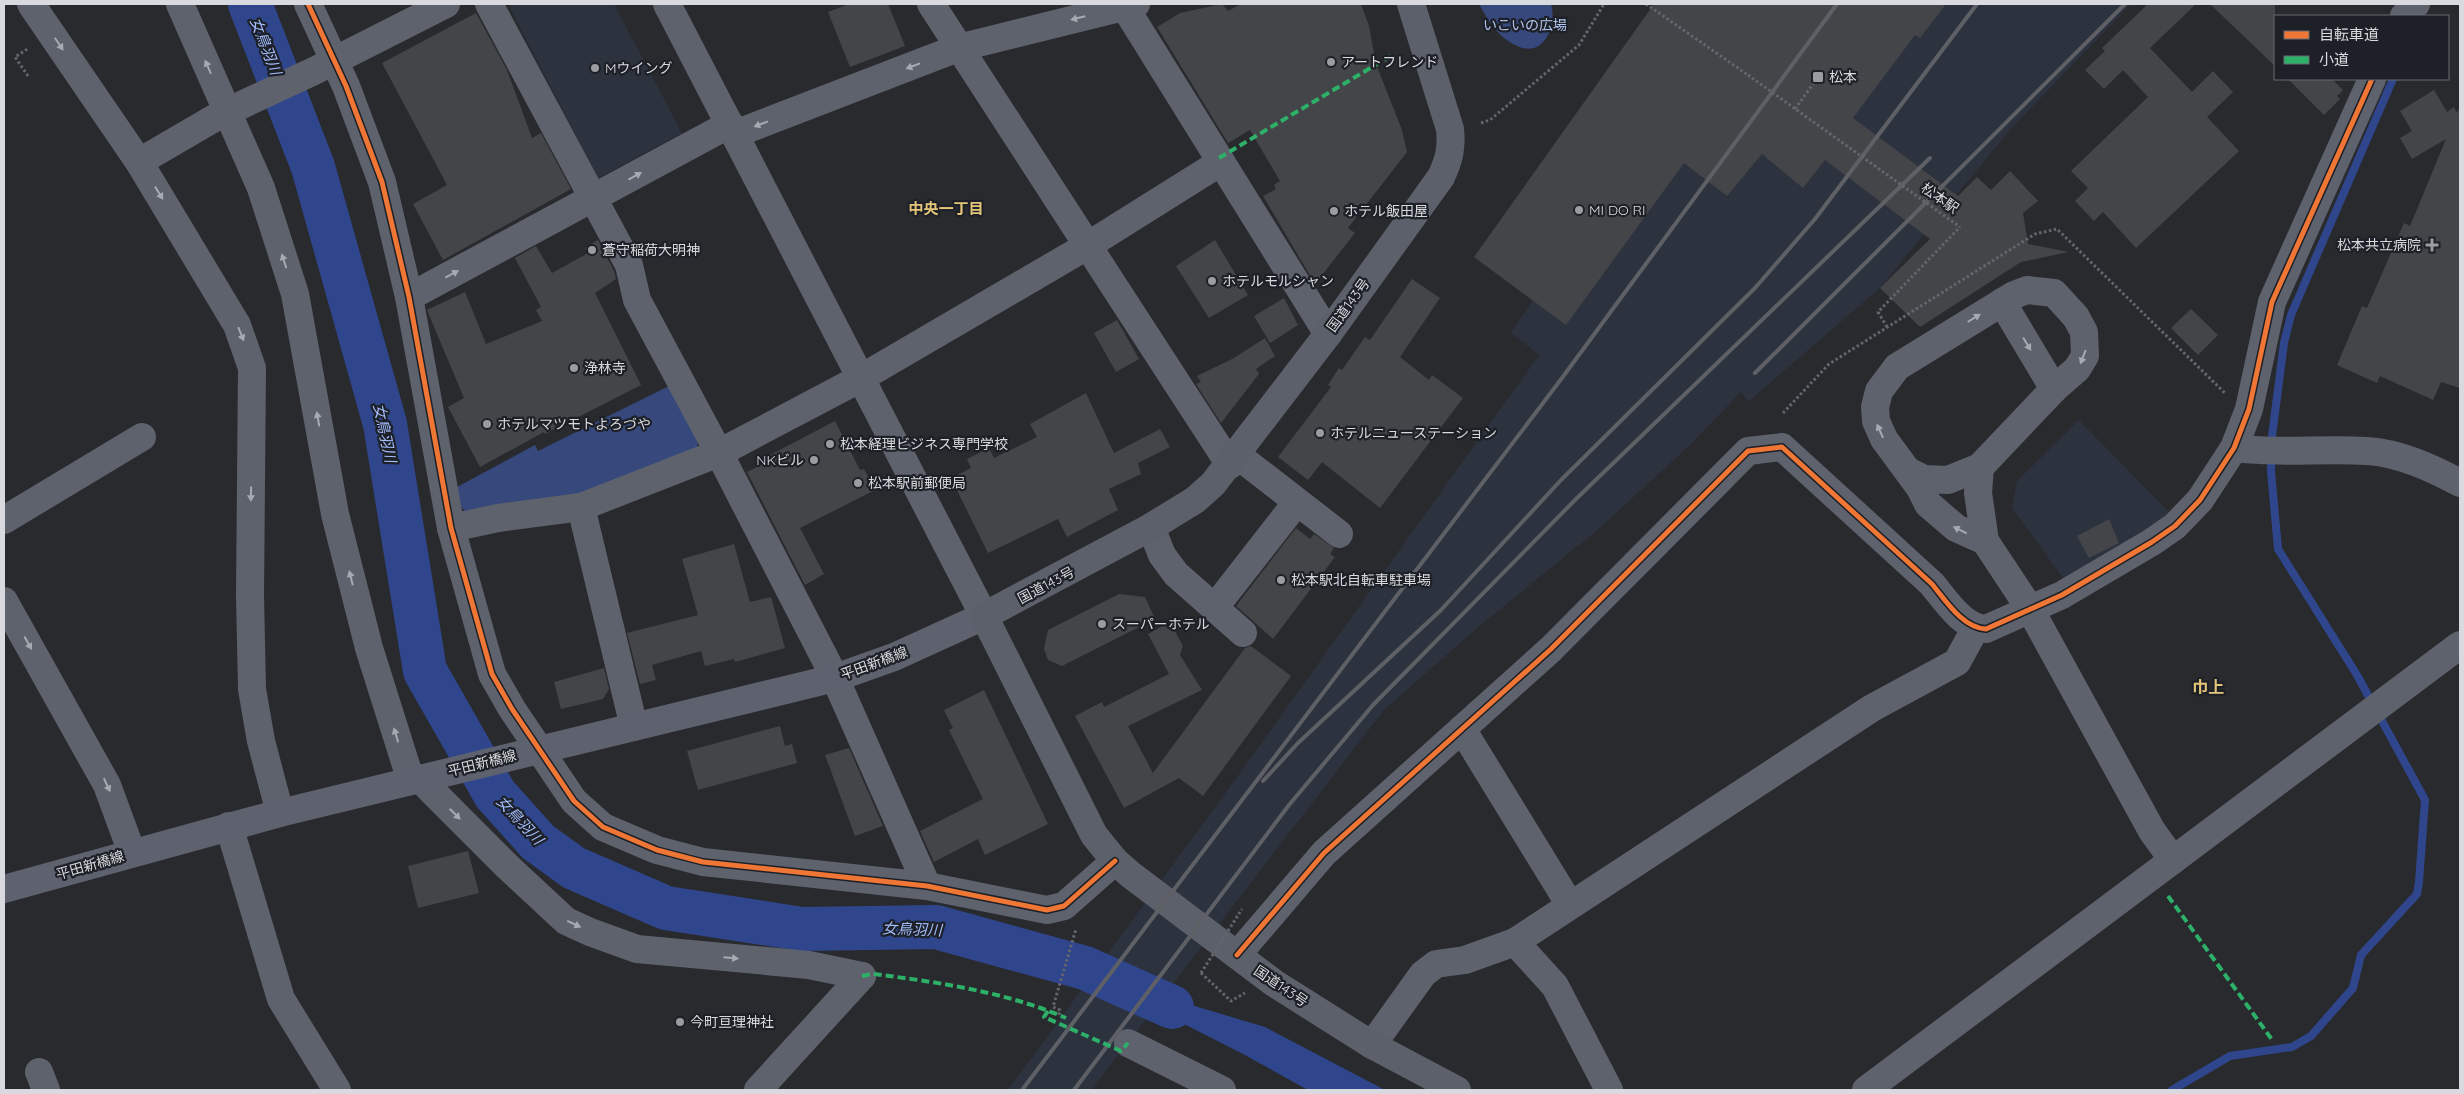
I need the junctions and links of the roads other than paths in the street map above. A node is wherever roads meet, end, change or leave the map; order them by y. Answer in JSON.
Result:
{"nodes":[{"id":1,"x":31,"y":4,"type":"edge"},
{"id":2,"x":180,"y":4,"type":"edge"},
{"id":3,"x":308,"y":4,"type":"edge"},
{"id":4,"x":446,"y":4,"type":"edge"},
{"id":5,"x":489,"y":4,"type":"edge"},
{"id":6,"x":668,"y":4,"type":"edge"},
{"id":7,"x":931,"y":4,"type":"edge"},
{"id":8,"x":1410,"y":4,"type":"edge"},
{"id":9,"x":2416,"y":4,"type":"edge"},
{"id":10,"x":1128,"y":5,"type":"edge"},
{"id":11,"x":2405,"y":15,"type":"edge"},
{"id":12,"x":958,"y":48,"type":"junction"},
{"id":13,"x":324,"y":66,"type":"junction"},
{"id":14,"x":2372,"y":80,"type":"edge"},
{"id":15,"x":233,"y":109,"type":"junction"},
{"id":16,"x":732,"y":129,"type":"junction"},
{"id":17,"x":139,"y":162,"type":"junction"},
{"id":18,"x":1221,"y":162,"type":"junction"},
{"id":19,"x":592,"y":200,"type":"junction"},
{"id":20,"x":1087,"y":246,"type":"junction"},
{"id":21,"x":409,"y":297,"type":"junction"},
{"id":22,"x":2002,"y":302,"type":"junction"},
{"id":23,"x":1328,"y":334,"type":"junction"},
{"id":24,"x":861,"y":378,"type":"junction"},
{"id":25,"x":2054,"y":389,"type":"junction"},
{"id":26,"x":142,"y":437,"type":"dead end"},
{"id":27,"x":2234,"y":448,"type":"junction"},
{"id":28,"x":719,"y":453,"type":"junction"},
{"id":29,"x":1234,"y":460,"type":"junction"},
{"id":30,"x":1980,"y":467,"type":"junction"},
{"id":31,"x":1908,"y":470,"type":"junction"},
{"id":32,"x":2460,"y":483,"type":"edge"},
{"id":33,"x":1297,"y":502,"type":"junction"},
{"id":34,"x":581,"y":507,"type":"junction"},
{"id":35,"x":4,"y":520,"type":"edge"},
{"id":36,"x":1152,"y":527,"type":"junction"},
{"id":37,"x":451,"y":528,"type":"junction"},
{"id":38,"x":1333,"y":534,"type":"dead end"},
{"id":39,"x":1985,"y":541,"type":"junction"},
{"id":40,"x":4,"y":601,"type":"edge"},
{"id":41,"x":1215,"y":608,"type":"junction"},
{"id":42,"x":2030,"y":609,"type":"junction"},
{"id":43,"x":984,"y":616,"type":"junction"},
{"id":44,"x":1976,"y":629,"type":"junction"},
{"id":45,"x":1243,"y":633,"type":"dead end"},
{"id":46,"x":2460,"y":645,"type":"edge"},
{"id":47,"x":834,"y":678,"type":"junction"},
{"id":48,"x":634,"y":726,"type":"junction"},
{"id":49,"x":1462,"y":730,"type":"junction"},
{"id":50,"x":529,"y":751,"type":"junction"},
{"id":51,"x":423,"y":778,"type":"junction"},
{"id":52,"x":280,"y":813,"type":"junction"},
{"id":53,"x":229,"y":826,"type":"junction"},
{"id":54,"x":132,"y":853,"type":"junction"},
{"id":55,"x":2173,"y":860,"type":"junction"},
{"id":56,"x":1115,"y":861,"type":"junction"},
{"id":57,"x":928,"y":886,"type":"junction"},
{"id":58,"x":4,"y":889,"type":"edge"},
{"id":59,"x":1570,"y":905,"type":"junction"},
{"id":60,"x":1515,"y":942,"type":"junction"},
{"id":61,"x":1237,"y":955,"type":"junction"},
{"id":62,"x":1128,"y":1043,"type":"dead end"},
{"id":63,"x":1372,"y":1044,"type":"junction"},
{"id":64,"x":337,"y":1090,"type":"edge"},
{"id":65,"x":758,"y":1090,"type":"edge"},
{"id":66,"x":1222,"y":1090,"type":"edge"},
{"id":67,"x":1457,"y":1090,"type":"edge"},
{"id":68,"x":1609,"y":1090,"type":"edge"},
{"id":69,"x":1866,"y":1090,"type":"edge"}],
"edges":[{"from":1,"to":17,"type":"street","one_way":true},
{"from":15,"to":2,"type":"street","one_way":true},
{"from":3,"to":13,"type":"street"},
{"from":4,"to":13,"type":"street"},
{"from":5,"to":19,"type":"street"},
{"from":6,"to":16,"type":"street"},
{"from":7,"to":12,"type":"street"},
{"from":8,"to":23,"type":"highway","name":"国道143号"},
{"from":9,"to":11,"type":"street"},
{"from":10,"to":12,"type":"street","one_way":true},
{"from":10,"to":18,"type":"street"},
{"from":12,"to":16,"type":"street","one_way":true},
{"from":12,"to":20,"type":"street"},
{"from":13,"to":15,"type":"street"},
{"from":13,"to":21,"type":"street"},
{"from":14,"to":27,"type":"street"},
{"from":15,"to":17,"type":"street"},
{"from":51,"to":15,"type":"street","one_way":true},
{"from":19,"to":16,"type":"street","one_way":true},
{"from":16,"to":24,"type":"street"},
{"from":17,"to":52,"type":"street","one_way":true},
{"from":18,"to":20,"type":"street"},
{"from":18,"to":23,"type":"street"},
{"from":21,"to":19,"type":"street","one_way":true},
{"from":19,"to":28,"type":"street"},
{"from":20,"to":24,"type":"street"},
{"from":20,"to":29,"type":"street"},
{"from":21,"to":37,"type":"street"},
{"from":22,"to":25,"type":"street","one_way":true},
{"from":22,"to":25,"type":"street","one_way":true},
{"from":31,"to":22,"type":"street","one_way":true},
{"from":23,"to":29,"type":"highway","name":"国道143号"},
{"from":24,"to":28,"type":"street"},
{"from":24,"to":43,"type":"street"},
{"from":25,"to":30,"type":"street"},
{"from":26,"to":35,"type":"street"},
{"from":27,"to":32,"type":"street"},
{"from":27,"to":42,"type":"street"},
{"from":28,"to":34,"type":"street"},
{"from":28,"to":47,"type":"street"},
{"from":29,"to":33,"type":"street"},
{"from":29,"to":36,"type":"highway","name":"国道143号"},
{"from":30,"to":31,"type":"street"},
{"from":30,"to":39,"type":"street"},
{"from":39,"to":31,"type":"street","one_way":true},
{"from":33,"to":38,"type":"street"},
{"from":33,"to":41,"type":"street"},
{"from":34,"to":37,"type":"street"},
{"from":34,"to":48,"type":"street"},
{"from":36,"to":41,"type":"street"},
{"from":36,"to":43,"type":"highway","name":"国道143号"},
{"from":37,"to":50,"type":"street"},
{"from":39,"to":42,"type":"street"},
{"from":40,"to":54,"type":"street","one_way":true},
{"from":41,"to":45,"type":"street"},
{"from":42,"to":44,"type":"street"},
{"from":42,"to":55,"type":"street"},
{"from":43,"to":47,"type":"main road","name":"平田新橋線"},
{"from":43,"to":56,"type":"highway","name":"国道143号"},
{"from":44,"to":49,"type":"street"},
{"from":44,"to":59,"type":"street"},
{"from":46,"to":55,"type":"street"},
{"from":47,"to":48,"type":"main road","name":"平田新橋線"},
{"from":47,"to":57,"type":"street"},
{"from":48,"to":50,"type":"main road","name":"平田新橋線"},
{"from":49,"to":59,"type":"street"},
{"from":49,"to":61,"type":"street"},
{"from":50,"to":51,"type":"main road","name":"平田新橋線"},
{"from":50,"to":57,"type":"street"},
{"from":51,"to":52,"type":"main road","name":"平田新橋線"},
{"from":51,"to":65,"type":"street","one_way":true},
{"from":52,"to":53,"type":"main road","name":"平田新橋線"},
{"from":53,"to":54,"type":"main road","name":"平田新橋線"},
{"from":53,"to":64,"type":"street"},
{"from":54,"to":58,"type":"main road","name":"平田新橋線"},
{"from":55,"to":69,"type":"street"},
{"from":56,"to":57,"type":"street"},
{"from":56,"to":61,"type":"highway","name":"国道143号"},
{"from":59,"to":60,"type":"street"},
{"from":60,"to":63,"type":"street"},
{"from":60,"to":68,"type":"street"},
{"from":61,"to":63,"type":"highway","name":"国道143号"},
{"from":62,"to":66,"type":"street"},
{"from":63,"to":67,"type":"highway","name":"国道143号"}]}
